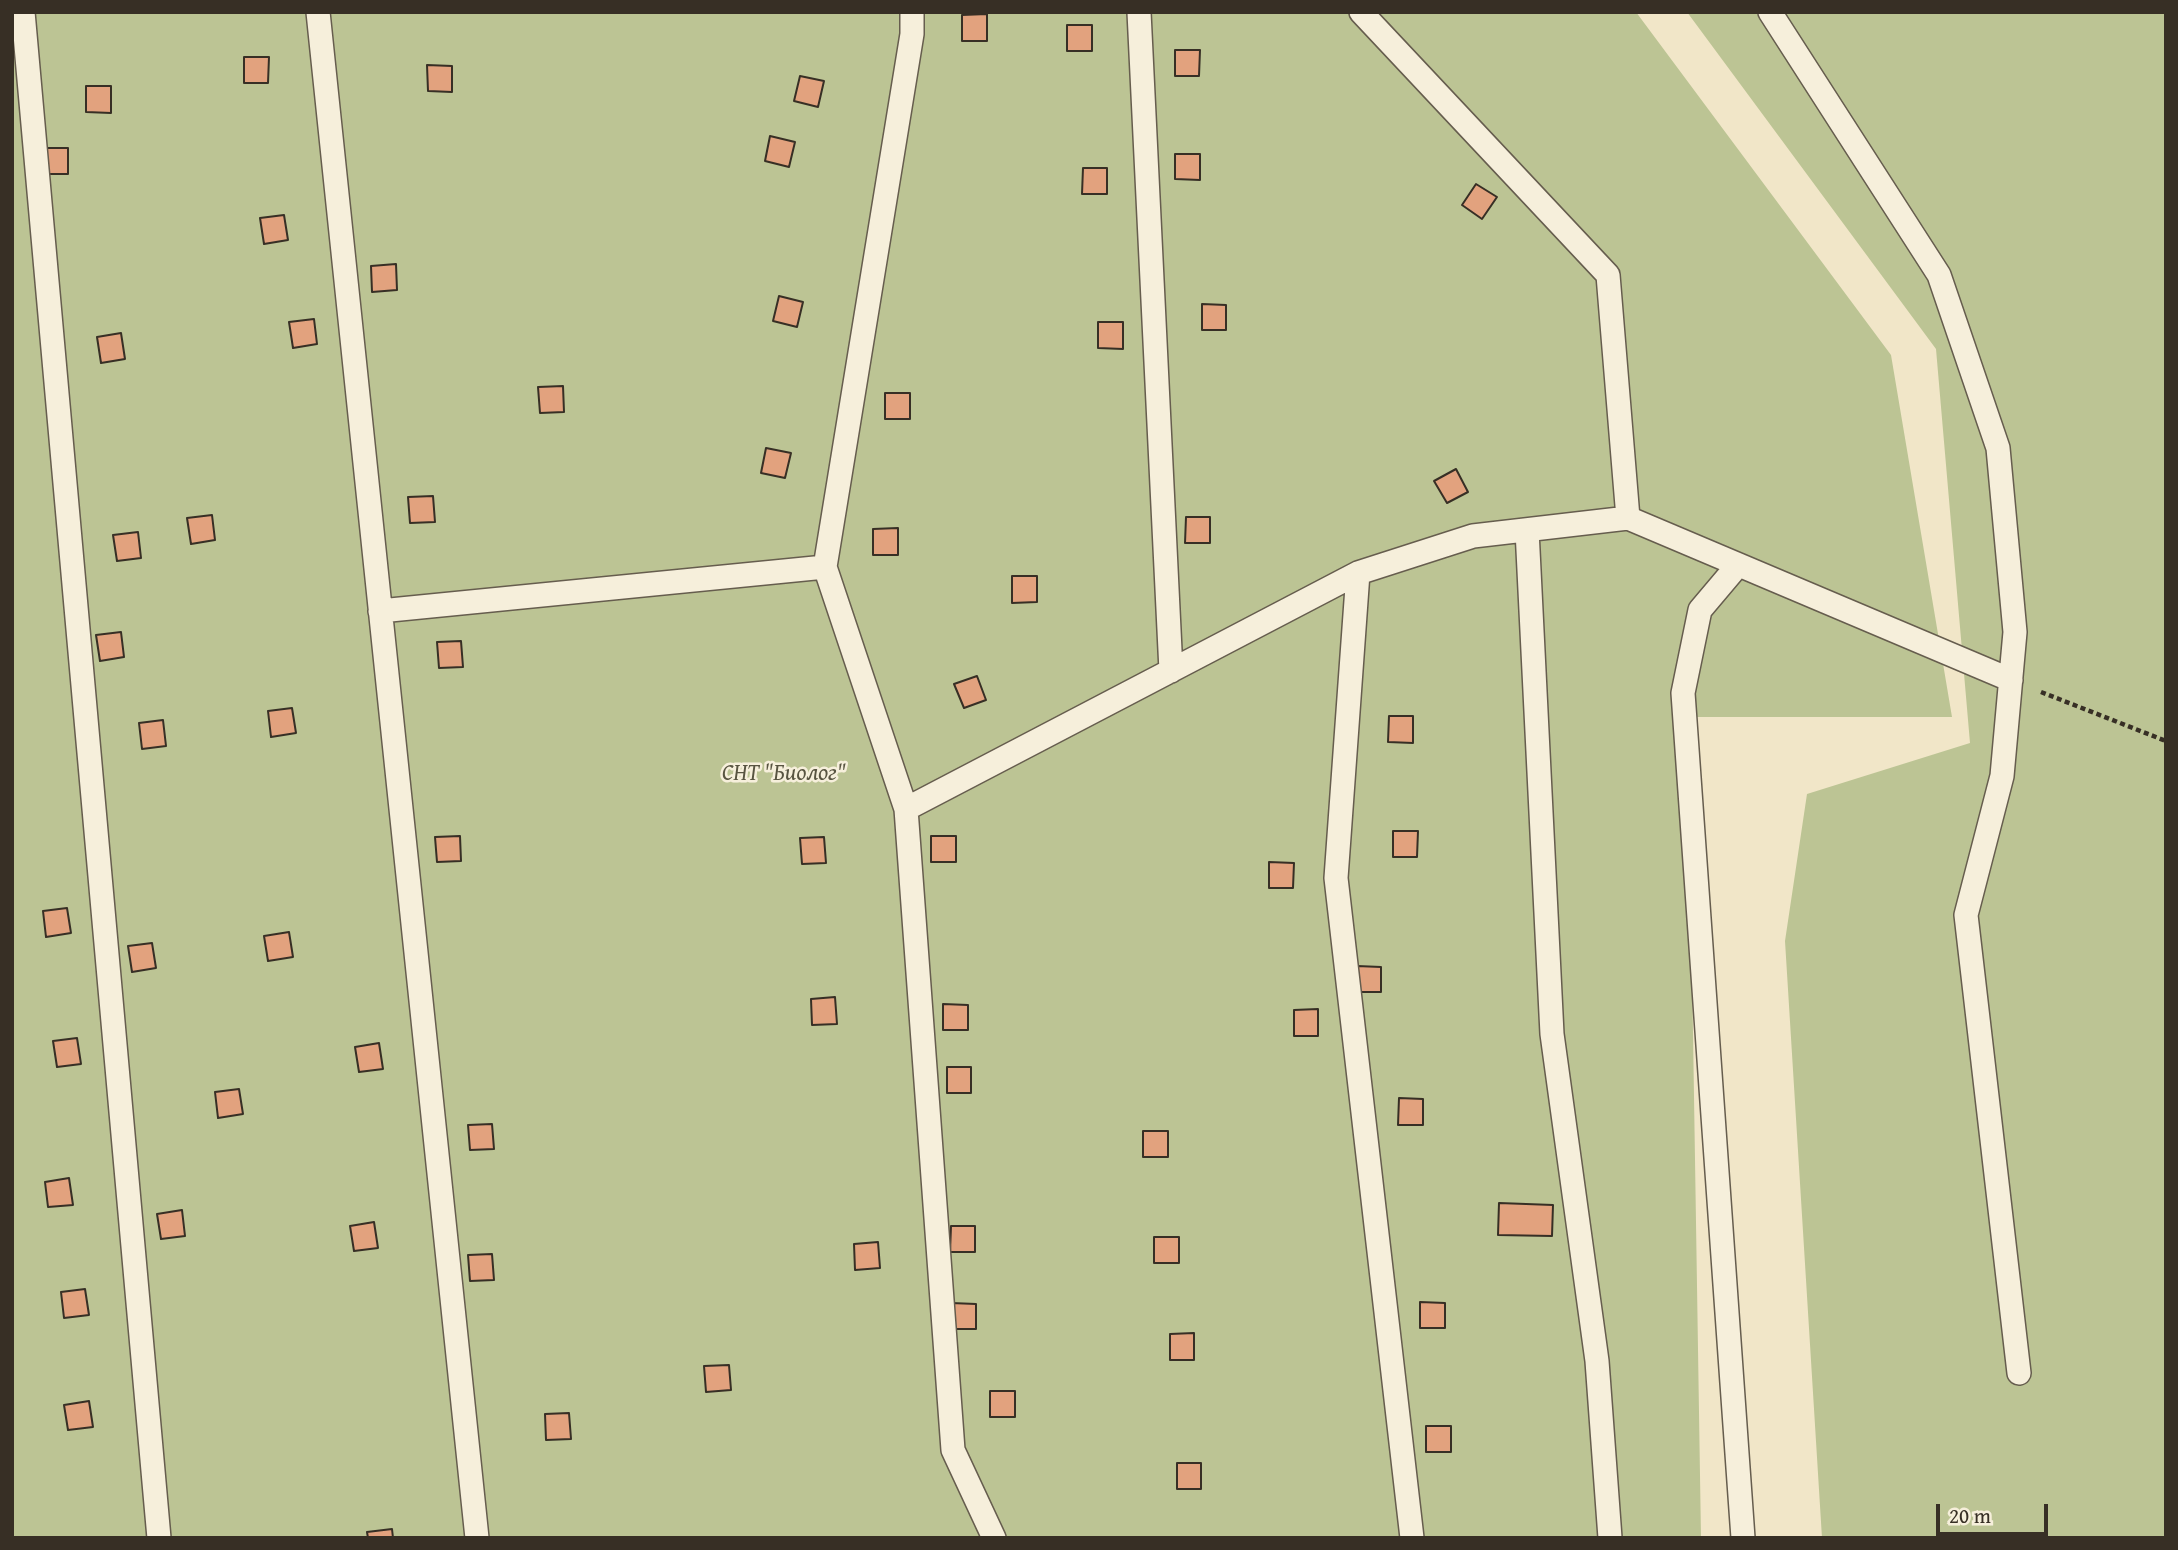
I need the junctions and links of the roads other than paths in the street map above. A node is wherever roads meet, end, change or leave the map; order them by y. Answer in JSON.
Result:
{"nodes":[{"id":1,"x":23,"y":12,"type":"edge"},
{"id":2,"x":318,"y":12,"type":"edge"},
{"id":3,"x":912,"y":12,"type":"edge"},
{"id":4,"x":1139,"y":12,"type":"edge"},
{"id":5,"x":1361,"y":12,"type":"edge"},
{"id":6,"x":1770,"y":12,"type":"edge"},
{"id":7,"x":1628,"y":518,"type":"junction"},
{"id":8,"x":1527,"y":530,"type":"junction"},
{"id":9,"x":1738,"y":565,"type":"junction"},
{"id":10,"x":825,"y":567,"type":"junction"},
{"id":11,"x":1358,"y":573,"type":"junction"},
{"id":12,"x":380,"y":611,"type":"junction"},
{"id":13,"x":1171,"y":671,"type":"junction"},
{"id":14,"x":2011,"y":680,"type":"junction"},
{"id":15,"x":906,"y":808,"type":"junction"},
{"id":16,"x":2019,"y":1373,"type":"dead end"},
{"id":17,"x":159,"y":1538,"type":"edge"},
{"id":18,"x":477,"y":1538,"type":"edge"},
{"id":19,"x":994,"y":1538,"type":"edge"},
{"id":20,"x":1412,"y":1538,"type":"edge"},
{"id":21,"x":1610,"y":1538,"type":"edge"},
{"id":22,"x":1743,"y":1538,"type":"edge"}],
"edges":[{"from":1,"to":17,"type":"lane"},
{"from":2,"to":12,"type":"lane"},
{"from":3,"to":10,"type":"lane"},
{"from":4,"to":13,"type":"lane"},
{"from":5,"to":7,"type":"lane"},
{"from":6,"to":14,"type":"lane"},
{"from":7,"to":8,"type":"lane"},
{"from":7,"to":9,"type":"lane"},
{"from":8,"to":11,"type":"lane"},
{"from":8,"to":21,"type":"lane"},
{"from":9,"to":14,"type":"lane"},
{"from":9,"to":22,"type":"lane"},
{"from":10,"to":12,"type":"lane"},
{"from":10,"to":15,"type":"lane"},
{"from":11,"to":13,"type":"lane"},
{"from":11,"to":20,"type":"lane"},
{"from":12,"to":18,"type":"lane"},
{"from":13,"to":15,"type":"lane"},
{"from":14,"to":16,"type":"lane"},
{"from":15,"to":19,"type":"lane"}]}
